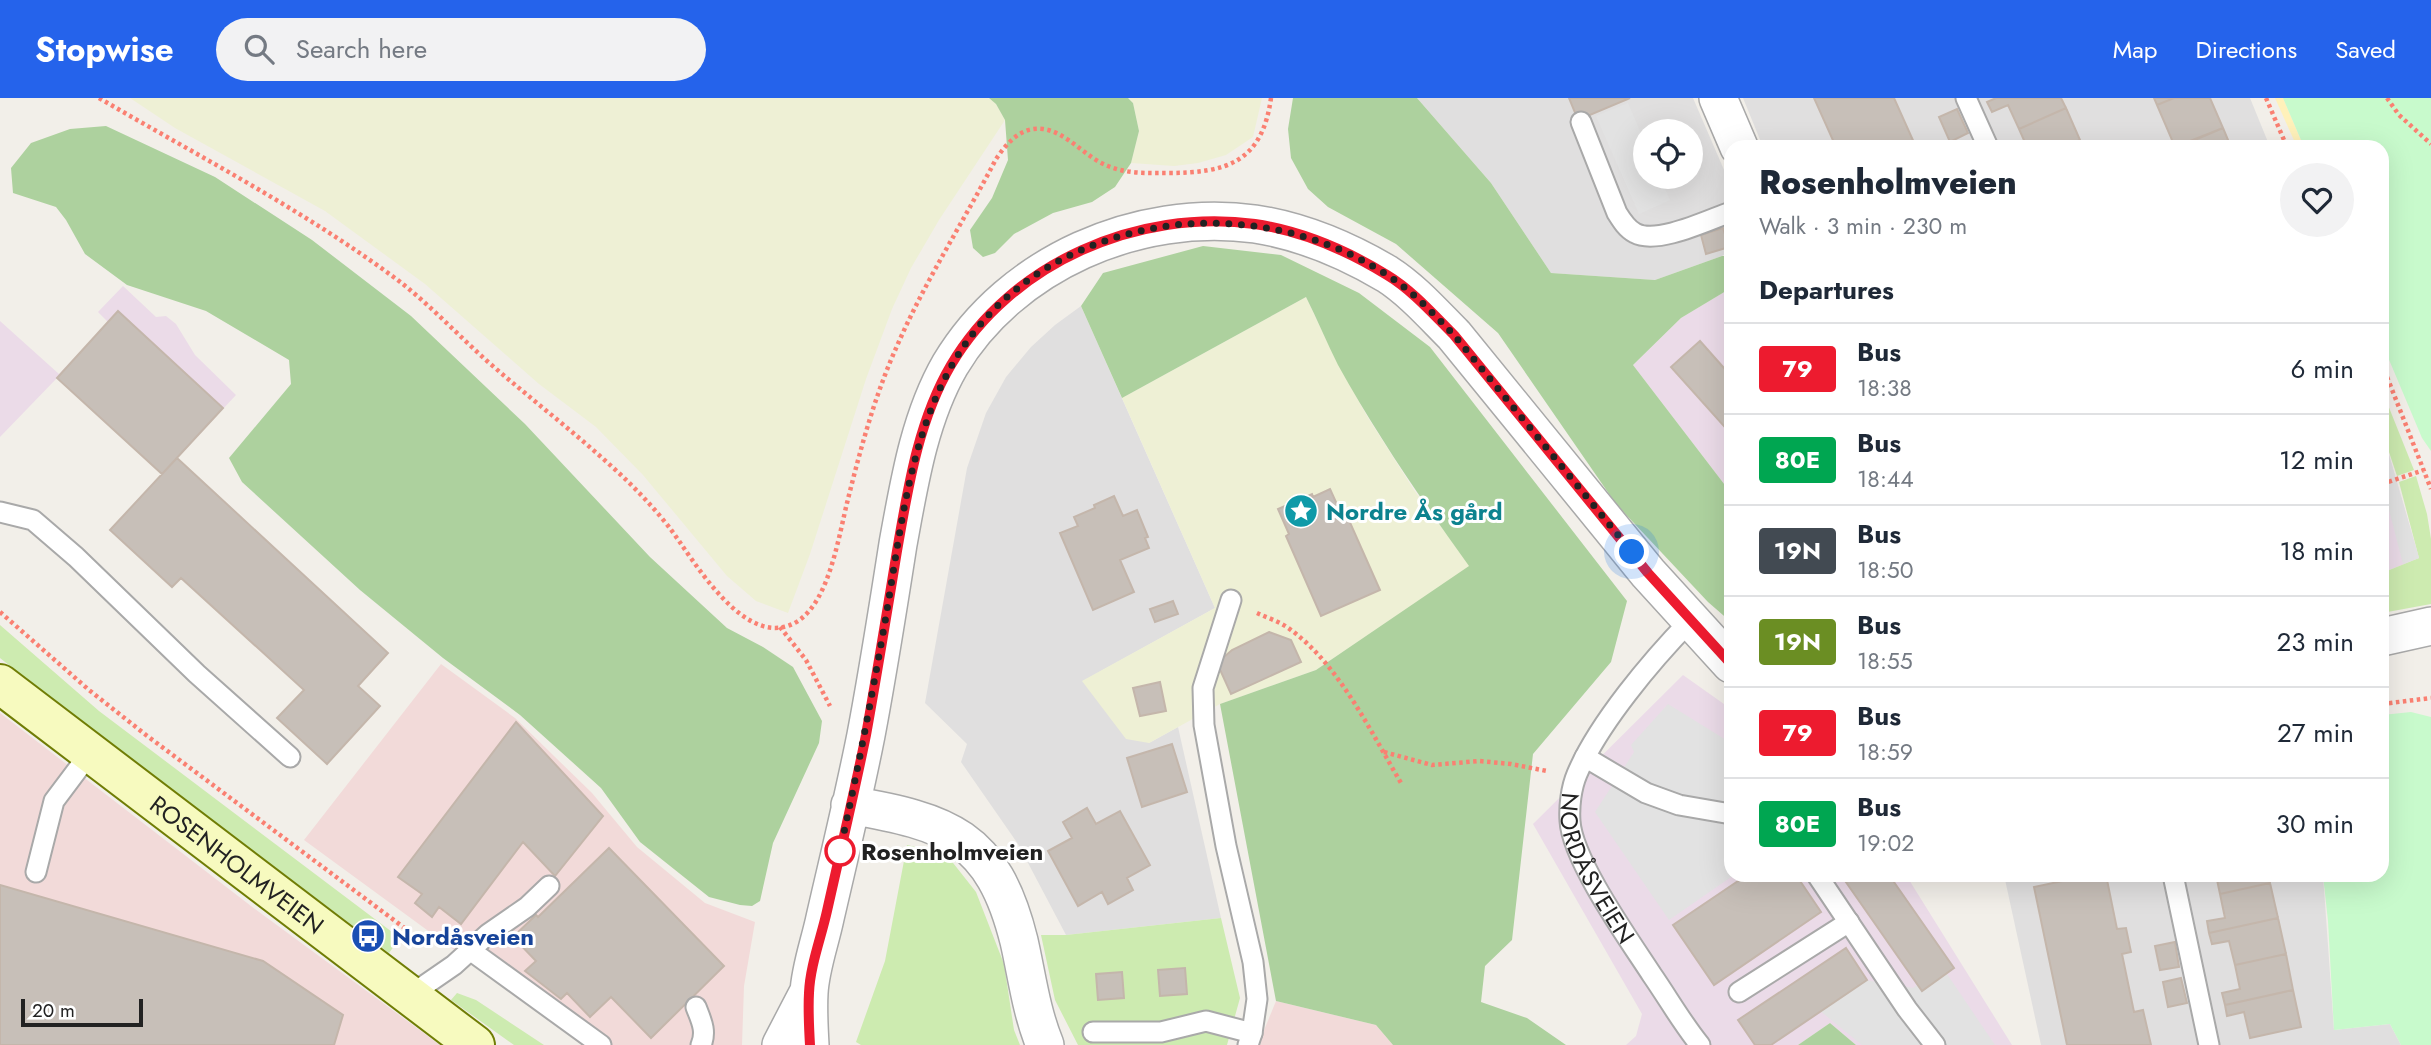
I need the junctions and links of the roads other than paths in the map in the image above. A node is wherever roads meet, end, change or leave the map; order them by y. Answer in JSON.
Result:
{"nodes":[{"id":1,"x":1718,"y":98,"type":"edge"},
{"id":2,"x":1966,"y":98,"type":"edge"},
{"id":3,"x":1581,"y":122,"type":"dead end"},
{"id":4,"x":1736,"y":140,"type":"edge"},
{"id":5,"x":1985,"y":140,"type":"edge"},
{"id":6,"x":1724,"y":215,"type":"edge"},
{"id":7,"x":0,"y":512,"type":"edge"},
{"id":8,"x":1231,"y":600,"type":"road end"},
{"id":9,"x":1690,"y":621,"type":"junction"},
{"id":10,"x":2431,"y":626,"type":"edge"},
{"id":11,"x":2389,"y":635,"type":"edge"},
{"id":12,"x":1724,"y":657,"type":"edge"},
{"id":13,"x":0,"y":684,"type":"edge"},
{"id":14,"x":90,"y":753,"type":"junction"},
{"id":15,"x":290,"y":757,"type":"dead end"},
{"id":16,"x":1585,"y":758,"type":"junction"},
{"id":17,"x":850,"y":805,"type":"junction"},
{"id":18,"x":1724,"y":813,"type":"edge"},
{"id":19,"x":36,"y":872,"type":"dead end"},
{"id":20,"x":1822,"y":882,"type":"edge"},
{"id":21,"x":2174,"y":882,"type":"edge"},
{"id":22,"x":549,"y":886,"type":"dead end"},
{"id":23,"x":1849,"y":922,"type":"junction"},
{"id":24,"x":470,"y":950,"type":"junction"},
{"id":25,"x":809,"y":991,"type":"junction"},
{"id":26,"x":1740,"y":992,"type":"dead end"},
{"id":27,"x":410,"y":996,"type":"junction"},
{"id":28,"x":696,"y":1007,"type":"dead end"},
{"id":29,"x":1093,"y":1032,"type":"dead end"},
{"id":30,"x":1250,"y":1039,"type":"edge"},
{"id":31,"x":475,"y":1045,"type":"edge"},
{"id":32,"x":601,"y":1045,"type":"edge"},
{"id":33,"x":701,"y":1045,"type":"edge"},
{"id":34,"x":781,"y":1045,"type":"edge"},
{"id":35,"x":810,"y":1045,"type":"edge"},
{"id":36,"x":1045,"y":1045,"type":"edge"},
{"id":37,"x":1700,"y":1045,"type":"edge"},
{"id":38,"x":1935,"y":1045,"type":"edge"},
{"id":39,"x":2209,"y":1045,"type":"edge"}],
"edges":[{"from":1,"to":4,"type":"street"},
{"from":2,"to":5,"type":"lane"},
{"from":3,"to":6,"type":"lane"},
{"from":7,"to":15,"type":"lane"},
{"from":8,"to":30,"type":"lane"},
{"from":9,"to":12,"type":"street"},
{"from":9,"to":16,"type":"lane","name":"NORDÅSVEIEN"},
{"from":9,"to":17,"type":"street"},
{"from":10,"to":11,"type":"street"},
{"from":13,"to":14,"type":"street","name":"ROSENHOLMVEIEN"},
{"from":14,"to":19,"type":"lane"},
{"from":14,"to":27,"type":"street","name":"ROSENHOLMVEIEN"},
{"from":16,"to":18,"type":"lane"},
{"from":16,"to":37,"type":"lane","name":"NORDÅSVEIEN"},
{"from":17,"to":25,"type":"street"},
{"from":17,"to":36,"type":"street"},
{"from":20,"to":23,"type":"lane"},
{"from":21,"to":39,"type":"lane"},
{"from":22,"to":24,"type":"lane"},
{"from":23,"to":26,"type":"lane"},
{"from":23,"to":38,"type":"lane"},
{"from":24,"to":27,"type":"lane"},
{"from":24,"to":32,"type":"lane"},
{"from":25,"to":34,"type":"street"},
{"from":25,"to":35,"type":"street"},
{"from":27,"to":31,"type":"street","name":"ROSENHOLMVEIEN"},
{"from":28,"to":33,"type":"lane"},
{"from":29,"to":30,"type":"lane"}]}
